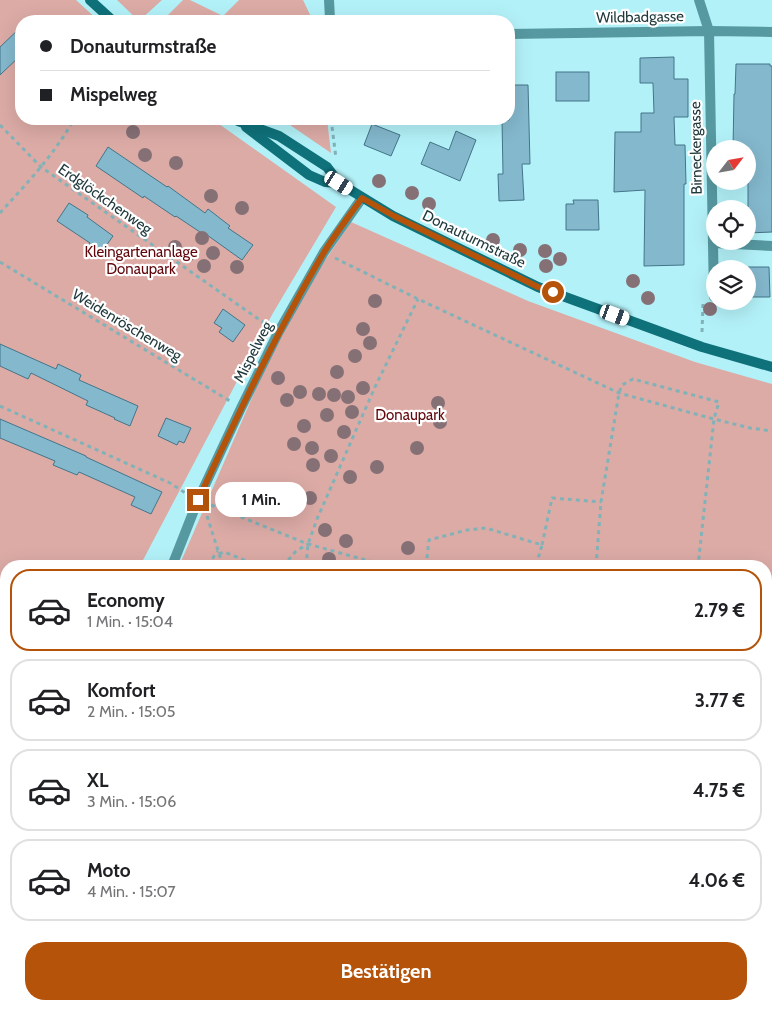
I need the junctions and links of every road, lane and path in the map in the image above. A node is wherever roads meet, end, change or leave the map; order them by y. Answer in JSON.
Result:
{"nodes":[{"id":1,"x":90,"y":0,"type":"edge"},
{"id":2,"x":329,"y":0,"type":"edge"},
{"id":3,"x":700,"y":0,"type":"edge"},
{"id":4,"x":106,"y":15,"type":"edge"},
{"id":5,"x":330,"y":15,"type":"edge"},
{"id":6,"x":709,"y":31,"type":"junction"},
{"id":7,"x":772,"y":32,"type":"edge"},
{"id":8,"x":515,"y":34,"type":"edge"},
{"id":9,"x":0,"y":125,"type":"edge"},
{"id":10,"x":71,"y":125,"type":"edge"},
{"id":11,"x":242,"y":125,"type":"edge"},
{"id":12,"x":249,"y":125,"type":"edge"},
{"id":13,"x":332,"y":125,"type":"edge"},
{"id":14,"x":41,"y":168,"type":"junction"},
{"id":15,"x":339,"y":183,"type":"junction"},
{"id":16,"x":362,"y":198,"type":"junction"},
{"id":17,"x":712,"y":200,"type":"edge"},
{"id":18,"x":0,"y":212,"type":"edge"},
{"id":19,"x":756,"y":245,"type":"edge"},
{"id":20,"x":772,"y":246,"type":"edge"},
{"id":21,"x":324,"y":252,"type":"junction"},
{"id":22,"x":0,"y":262,"type":"edge"},
{"id":23,"x":418,"y":299,"type":"junction"},
{"id":24,"x":706,"y":302,"type":"edge"},
{"id":25,"x":702,"y":332,"type":"dead end"},
{"id":26,"x":278,"y":333,"type":"junction"},
{"id":27,"x":772,"y":367,"type":"edge"},
{"id":28,"x":619,"y":393,"type":"junction"},
{"id":29,"x":0,"y":406,"type":"edge"},
{"id":30,"x":242,"y":408,"type":"junction"},
{"id":31,"x":714,"y":419,"type":"junction"},
{"id":32,"x":772,"y":430,"type":"edge"},
{"id":33,"x":198,"y":500,"type":"junction"},
{"id":34,"x":602,"y":502,"type":"junction"},
{"id":35,"x":308,"y":544,"type":"junction"},
{"id":36,"x":542,"y":545,"type":"junction"},
{"id":37,"x":219,"y":553,"type":"junction"},
{"id":38,"x":174,"y":560,"type":"edge"},
{"id":39,"x":212,"y":560,"type":"edge"},
{"id":40,"x":221,"y":560,"type":"edge"},
{"id":41,"x":244,"y":560,"type":"edge"},
{"id":42,"x":288,"y":560,"type":"edge"},
{"id":43,"x":307,"y":560,"type":"edge"},
{"id":44,"x":365,"y":560,"type":"edge"},
{"id":45,"x":427,"y":560,"type":"edge"},
{"id":46,"x":538,"y":560,"type":"edge"},
{"id":47,"x":597,"y":560,"type":"edge"},
{"id":48,"x":699,"y":560,"type":"edge"}],
"edges":[{"from":1,"to":4,"type":"main road"},
{"from":2,"to":5,"type":"street"},
{"from":3,"to":6,"type":"street","name":"Birneckergasse"},
{"from":6,"to":7,"type":"street","name":"Wildbadgasse"},
{"from":6,"to":8,"type":"street","name":"Wildbadgasse"},
{"from":6,"to":17,"type":"street","name":"Birneckergasse"},
{"from":9,"to":14,"type":"path","name":"Erdglöckchenweg"},
{"from":10,"to":14,"type":"path"},
{"from":11,"to":15,"type":"main road","name":"Donauturmstraße"},
{"from":12,"to":15,"type":"main road","name":"Donauturmstraße"},
{"from":13,"to":15,"type":"path"},
{"from":14,"to":18,"type":"path"},
{"from":14,"to":26,"type":"path","name":"Erdglöckchenweg"},
{"from":15,"to":16,"type":"main road","name":"Donauturmstraße"},
{"from":16,"to":21,"type":"street","name":"Mispelweg"},
{"from":16,"to":27,"type":"main road","name":"Donauturmstraße"},
{"from":19,"to":20,"type":"street"},
{"from":21,"to":23,"type":"path"},
{"from":21,"to":26,"type":"street","name":"Mispelweg"},
{"from":22,"to":30,"type":"path","name":"Weidenröschenweg"},
{"from":23,"to":28,"type":"path"},
{"from":23,"to":35,"type":"path"},
{"from":24,"to":25,"type":"path"},
{"from":26,"to":30,"type":"street","name":"Mispelweg"},
{"from":28,"to":31,"type":"path"},
{"from":28,"to":31,"type":"path"},
{"from":28,"to":34,"type":"path"},
{"from":29,"to":33,"type":"path"},
{"from":30,"to":33,"type":"street","name":"Mispelweg"},
{"from":31,"to":32,"type":"path"},
{"from":31,"to":48,"type":"path"},
{"from":33,"to":35,"type":"path"},
{"from":33,"to":37,"type":"path"},
{"from":33,"to":38,"type":"street","name":"Mispelweg"},
{"from":34,"to":36,"type":"path"},
{"from":34,"to":47,"type":"path"},
{"from":35,"to":42,"type":"path"},
{"from":35,"to":43,"type":"path"},
{"from":35,"to":44,"type":"path"},
{"from":36,"to":45,"type":"path"},
{"from":36,"to":46,"type":"path"},
{"from":37,"to":39,"type":"path"},
{"from":37,"to":40,"type":"path"},
{"from":37,"to":41,"type":"path"}]}
